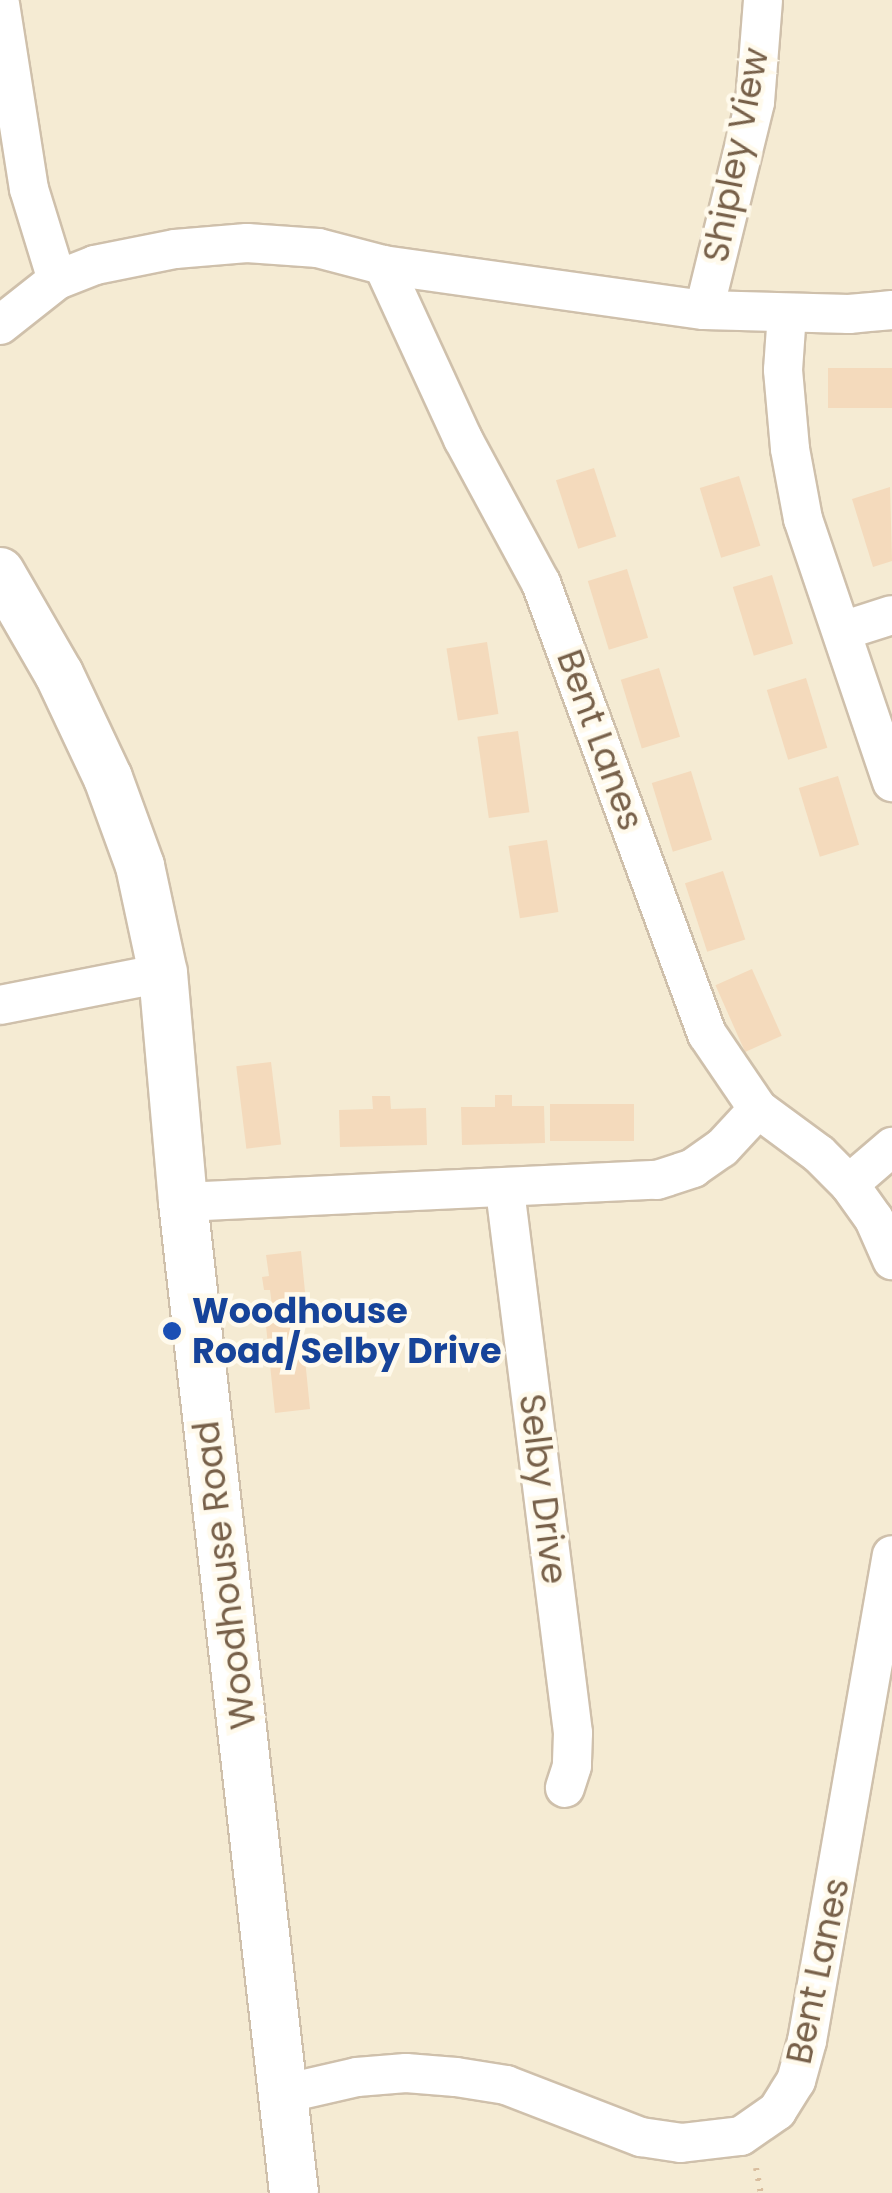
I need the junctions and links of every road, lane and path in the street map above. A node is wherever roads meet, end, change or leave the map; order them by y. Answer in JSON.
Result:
{"nodes":[{"id":1,"x":763,"y":0,"type":"edge"},
{"id":2,"x":0,"y":4,"type":"edge"},
{"id":3,"x":383,"y":265,"type":"junction"},
{"id":4,"x":57,"y":280,"type":"junction"},
{"id":5,"x":704,"y":310,"type":"junction"},
{"id":6,"x":892,"y":310,"type":"edge"},
{"id":7,"x":787,"y":313,"type":"junction"},
{"id":8,"x":0,"y":325,"type":"edge"},
{"id":9,"x":0,"y":572,"type":"edge"},
{"id":10,"x":892,"y":616,"type":"edge"},
{"id":11,"x":842,"y":632,"type":"junction"},
{"id":12,"x":892,"y":782,"type":"edge"},
{"id":13,"x":162,"y":973,"type":"junction"},
{"id":14,"x":0,"y":1006,"type":"edge"},
{"id":15,"x":758,"y":1109,"type":"junction"},
{"id":16,"x":892,"y":1148,"type":"edge"},
{"id":17,"x":849,"y":1184,"type":"junction"},
{"id":18,"x":505,"y":1190,"type":"junction"},
{"id":19,"x":182,"y":1202,"type":"junction"},
{"id":20,"x":892,"y":1260,"type":"edge"},
{"id":21,"x":892,"y":1556,"type":"edge"},
{"id":22,"x":564,"y":1788,"type":"dead end"},
{"id":23,"x":283,"y":2094,"type":"junction"},
{"id":24,"x":294,"y":2193,"type":"edge"}],
"edges":[{"from":1,"to":5,"type":"street","name":"Shipley View"},
{"from":2,"to":4,"type":"street"},
{"from":3,"to":4,"type":"street"},
{"from":3,"to":5,"type":"street"},
{"from":3,"to":15,"type":"street","name":"Bent Lanes"},
{"from":4,"to":8,"type":"street"},
{"from":5,"to":7,"type":"street"},
{"from":6,"to":7,"type":"street"},
{"from":7,"to":11,"type":"street"},
{"from":9,"to":13,"type":"street","name":"Woodhouse Road"},
{"from":10,"to":11,"type":"street"},
{"from":11,"to":12,"type":"street"},
{"from":13,"to":14,"type":"street"},
{"from":13,"to":19,"type":"street","name":"Woodhouse Road"},
{"from":15,"to":17,"type":"street","name":"Bent Lanes"},
{"from":15,"to":18,"type":"street"},
{"from":16,"to":17,"type":"street"},
{"from":17,"to":20,"type":"street","name":"Bent Lanes"},
{"from":18,"to":19,"type":"street"},
{"from":18,"to":22,"type":"street","name":"Selby Drive"},
{"from":19,"to":23,"type":"street","name":"Woodhouse Road"},
{"from":21,"to":23,"type":"street","name":"Bent Lanes"},
{"from":23,"to":24,"type":"street","name":"Woodhouse Road"}]}
